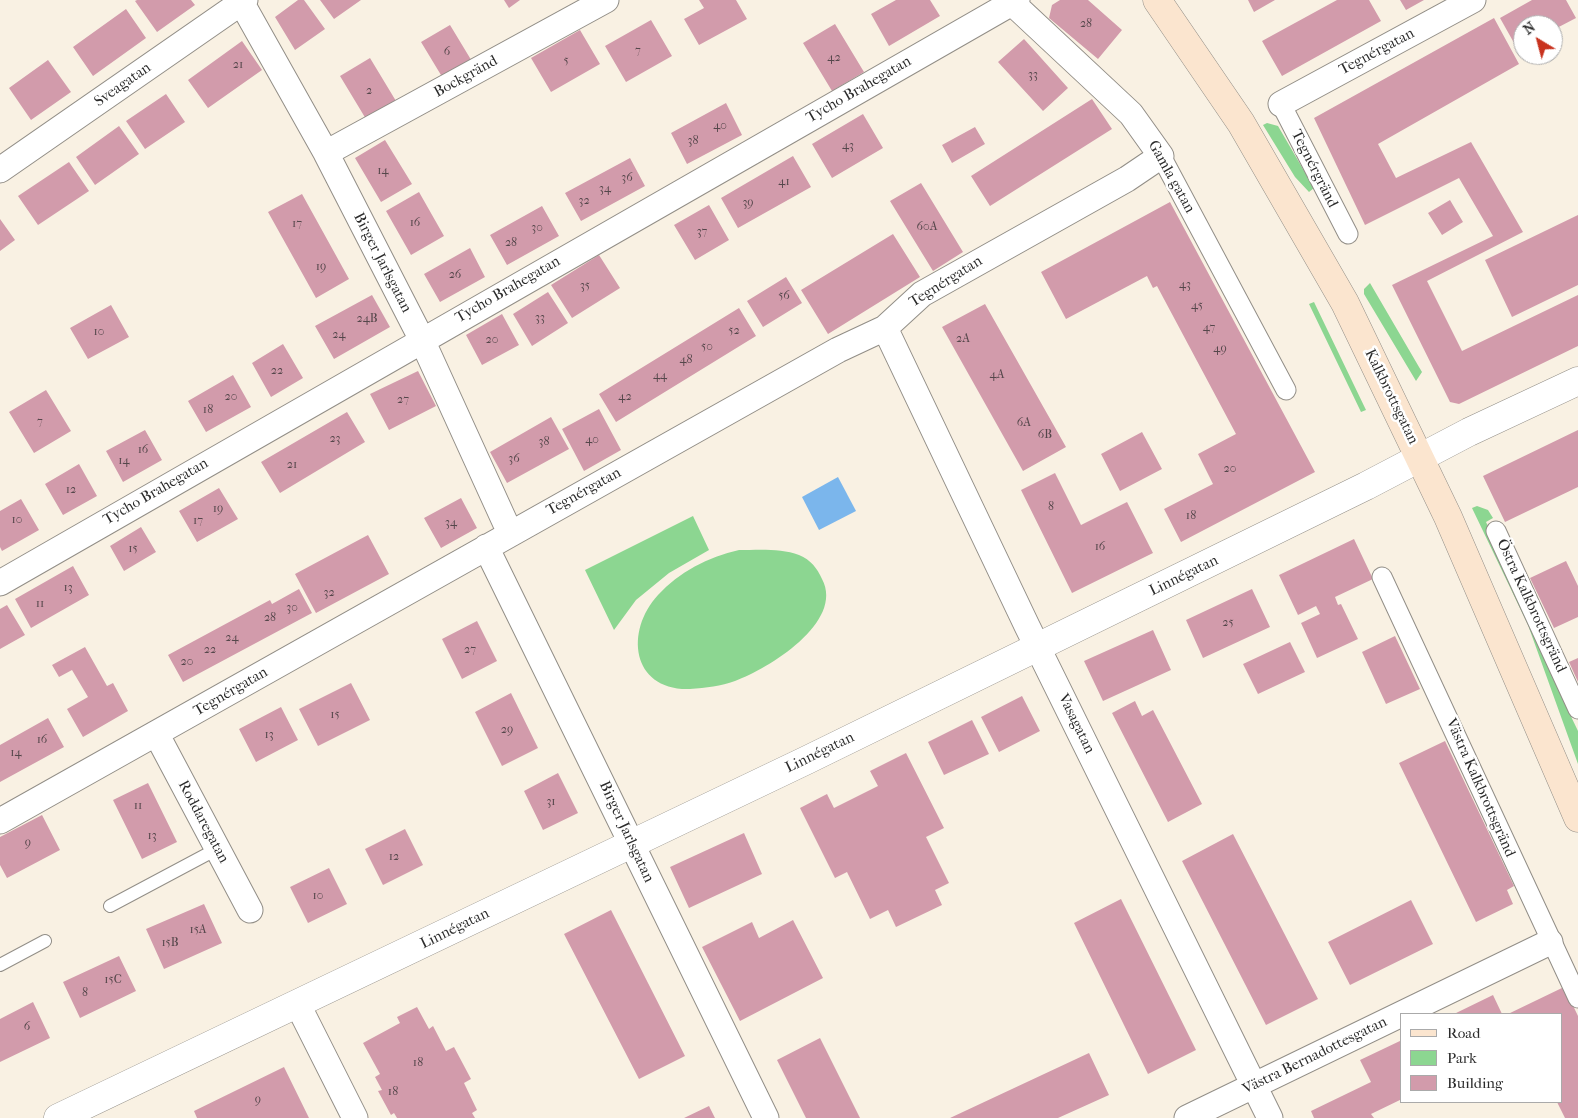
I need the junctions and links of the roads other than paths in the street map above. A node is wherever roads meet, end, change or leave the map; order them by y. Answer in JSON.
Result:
{"nodes":[{"id":1,"x":606,"y":0,"type":"edge"},
{"id":2,"x":1157,"y":0,"type":"edge"},
{"id":3,"x":1473,"y":0,"type":"edge"},
{"id":4,"x":242,"y":1,"type":"edge"},
{"id":5,"x":1012,"y":1,"type":"edge"},
{"id":6,"x":1281,"y":104,"type":"joint"},
{"id":7,"x":326,"y":153,"type":"junction"},
{"id":8,"x":1161,"y":156,"type":"junction"},
{"id":9,"x":0,"y":170,"type":"edge"},
{"id":10,"x":1348,"y":234,"type":"dead end"},
{"id":11,"x":885,"y":328,"type":"junction"},
{"id":12,"x":422,"y":340,"type":"junction"},
{"id":13,"x":1578,"y":381,"type":"edge"},
{"id":14,"x":1286,"y":390,"type":"dead end"},
{"id":15,"x":1420,"y":458,"type":"junction"},
{"id":16,"x":1496,"y":531,"type":"dead end"},
{"id":17,"x":510,"y":533,"type":"junction"},
{"id":18,"x":486,"y":546,"type":"junction"},
{"id":19,"x":1382,"y":578,"type":"dead end"},
{"id":20,"x":0,"y":584,"type":"edge"},
{"id":21,"x":1038,"y":647,"type":"junction"},
{"id":22,"x":1578,"y":709,"type":"edge"},
{"id":23,"x":157,"y":735,"type":"junction"},
{"id":24,"x":1578,"y":818,"type":"edge"},
{"id":25,"x":0,"y":821,"type":"edge"},
{"id":26,"x":632,"y":843,"type":"junction"},
{"id":27,"x":217,"y":849,"type":"junction"},
{"id":28,"x":110,"y":906,"type":"dead end"},
{"id":29,"x":250,"y":910,"type":"dead end"},
{"id":30,"x":45,"y":941,"type":"dead end"},
{"id":31,"x":1550,"y":942,"type":"junction"},
{"id":32,"x":0,"y":965,"type":"edge"},
{"id":33,"x":1578,"y":998,"type":"edge"},
{"id":34,"x":298,"y":1005,"type":"junction"},
{"id":35,"x":1404,"y":1013,"type":"edge"},
{"id":36,"x":1400,"y":1015,"type":"edge"},
{"id":37,"x":1254,"y":1086,"type":"junction"},
{"id":38,"x":58,"y":1118,"type":"edge"},
{"id":39,"x":355,"y":1118,"type":"edge"},
{"id":40,"x":766,"y":1118,"type":"edge"},
{"id":41,"x":1187,"y":1118,"type":"edge"},
{"id":42,"x":1270,"y":1118,"type":"edge"}],
"edges":[{"from":1,"to":7,"type":"street","name":"Bockgränd"},
{"from":2,"to":15,"type":"main road","name":"Kalkbrottsgatan"},
{"from":3,"to":6,"type":"street","name":"Tegnérgatan"},
{"from":4,"to":7,"type":"street","name":"Birger Jarlsgatan"},
{"from":4,"to":9,"type":"street","name":"Sveagatan"},
{"from":5,"to":8,"type":"street","name":"Gamla gatan"},
{"from":5,"to":12,"type":"street","name":"Tycho Brahegatan"},
{"from":6,"to":10,"type":"street","name":"Tegnérgränd"},
{"from":7,"to":12,"type":"street","name":"Birger Jarlsgatan"},
{"from":8,"to":11,"type":"street","name":"Tegnérgatan"},
{"from":8,"to":14,"type":"street","name":"Gamla gatan"},
{"from":11,"to":17,"type":"street","name":"Tegnérgatan"},
{"from":11,"to":21,"type":"street","name":"Vasagatan"},
{"from":12,"to":17,"type":"street","name":"Birger Jarlsgatan"},
{"from":12,"to":20,"type":"street","name":"Tycho Brahegatan"},
{"from":13,"to":15,"type":"street","name":"Linnégatan"},
{"from":15,"to":21,"type":"street","name":"Linnégatan"},
{"from":15,"to":24,"type":"main road","name":"Kalkbrottsgatan"},
{"from":16,"to":22,"type":"street","name":"Östra Kalkbrottsgränd"},
{"from":17,"to":18,"type":"street","name":"Tegnérgatan"},
{"from":18,"to":23,"type":"street","name":"Tegnérgatan"},
{"from":18,"to":26,"type":"street","name":"Birger Jarlsgatan"},
{"from":19,"to":31,"type":"street","name":"Västra Kalkbrottsgränd"},
{"from":21,"to":26,"type":"street","name":"Linnégatan"},
{"from":21,"to":37,"type":"street","name":"Vasagatan"},
{"from":23,"to":25,"type":"street","name":"Tegnérgatan"},
{"from":23,"to":27,"type":"street","name":"Roddaregatan"},
{"from":26,"to":34,"type":"street","name":"Linnégatan"},
{"from":26,"to":40,"type":"street","name":"Birger Jarlsgatan"},
{"from":27,"to":28,"type":"lane"},
{"from":27,"to":29,"type":"street","name":"Roddaregatan"},
{"from":30,"to":32,"type":"lane"},
{"from":31,"to":33,"type":"street","name":"Västra Kalkbrottsgränd"},
{"from":31,"to":35,"type":"street","name":"Västra Bernadottesgatan"},
{"from":34,"to":38,"type":"street","name":"Linnégatan"},
{"from":34,"to":39,"type":"street"},
{"from":36,"to":37,"type":"street","name":"Västra Bernadottesgatan"},
{"from":37,"to":41,"type":"street","name":"Västra Bernadottesgatan"},
{"from":37,"to":42,"type":"street","name":"Vasagatan"}]}
